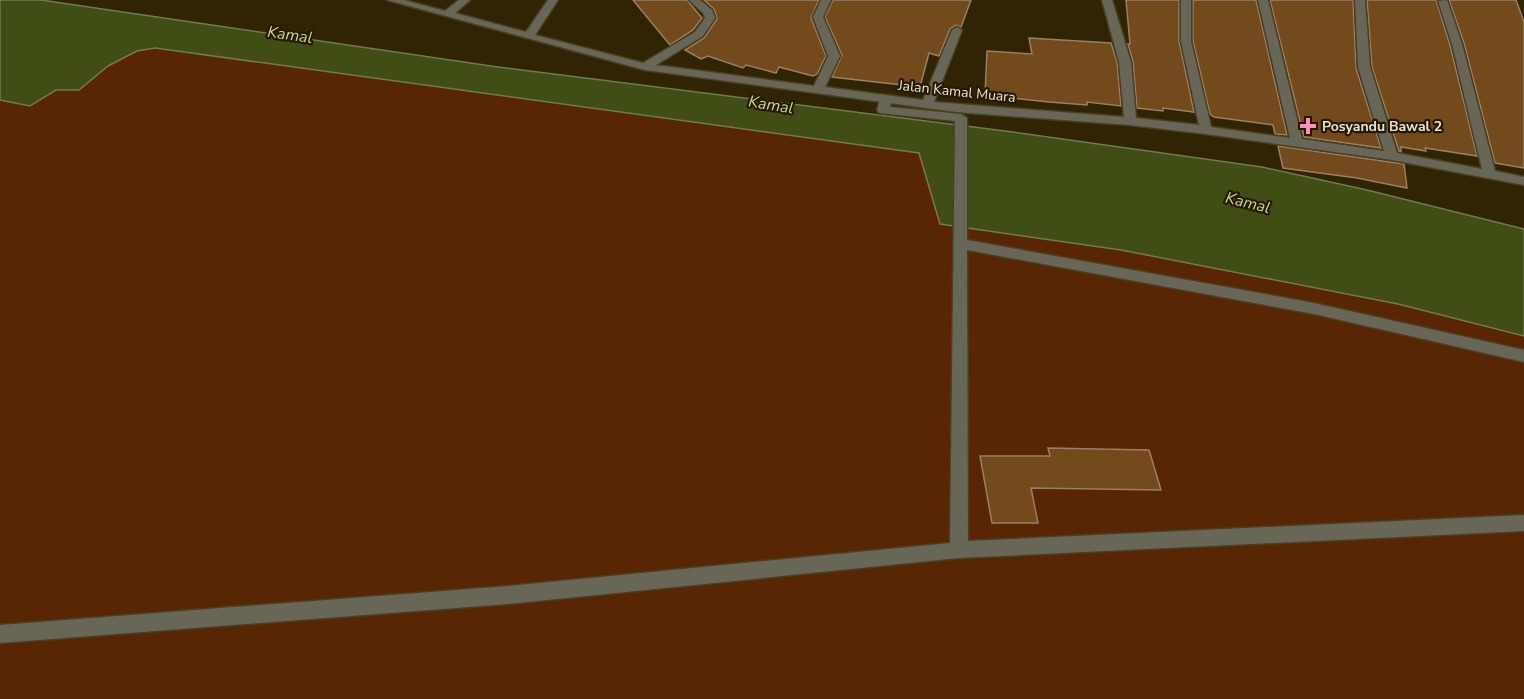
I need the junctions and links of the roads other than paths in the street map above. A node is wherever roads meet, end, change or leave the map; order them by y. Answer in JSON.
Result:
{"nodes":[{"id":1,"x":392,"y":0,"type":"edge"},
{"id":2,"x":465,"y":0,"type":"edge"},
{"id":3,"x":553,"y":0,"type":"edge"},
{"id":4,"x":694,"y":0,"type":"edge"},
{"id":5,"x":826,"y":0,"type":"edge"},
{"id":6,"x":1107,"y":0,"type":"edge"},
{"id":7,"x":1186,"y":0,"type":"edge"},
{"id":8,"x":1263,"y":0,"type":"edge"},
{"id":9,"x":1360,"y":0,"type":"edge"},
{"id":10,"x":1443,"y":1,"type":"edge"},
{"id":11,"x":448,"y":14,"type":"junction"},
{"id":12,"x":957,"y":30,"type":"dead end"},
{"id":13,"x":529,"y":36,"type":"junction"},
{"id":14,"x":645,"y":67,"type":"junction"},
{"id":15,"x":818,"y":90,"type":"junction"},
{"id":16,"x":886,"y":99,"type":"junction"},
{"id":17,"x":928,"y":103,"type":"junction"},
{"id":18,"x":1130,"y":121,"type":"junction"},
{"id":19,"x":1206,"y":130,"type":"junction"},
{"id":20,"x":1297,"y":143,"type":"junction"},
{"id":21,"x":1392,"y":156,"type":"junction"},
{"id":22,"x":1489,"y":173,"type":"junction"},
{"id":23,"x":1524,"y":181,"type":"edge"},
{"id":24,"x":961,"y":237,"type":"junction"},
{"id":25,"x":1524,"y":356,"type":"edge"},
{"id":26,"x":1524,"y":524,"type":"edge"},
{"id":27,"x":958,"y":550,"type":"junction"},
{"id":28,"x":0,"y":634,"type":"edge"}],
"edges":[{"from":1,"to":11,"type":"street","name":"Jalan Kamal Muara"},
{"from":2,"to":11,"type":"street"},
{"from":3,"to":13,"type":"street"},
{"from":4,"to":14,"type":"street"},
{"from":5,"to":15,"type":"street"},
{"from":6,"to":18,"type":"street"},
{"from":7,"to":19,"type":"street"},
{"from":8,"to":20,"type":"street"},
{"from":9,"to":21,"type":"street"},
{"from":10,"to":22,"type":"street"},
{"from":11,"to":13,"type":"street","name":"Jalan Kamal Muara"},
{"from":12,"to":17,"type":"street"},
{"from":13,"to":14,"type":"street","name":"Jalan Kamal Muara"},
{"from":14,"to":15,"type":"street","name":"Jalan Kamal Muara"},
{"from":15,"to":16,"type":"street","name":"Jalan Kamal Muara"},
{"from":16,"to":17,"type":"street","name":"Jalan Kamal Muara"},
{"from":16,"to":24,"type":"street"},
{"from":17,"to":18,"type":"street","name":"Jalan Kamal Muara"},
{"from":18,"to":19,"type":"street","name":"Jalan Kamal Muara"},
{"from":19,"to":20,"type":"street","name":"Jalan Kamal Muara"},
{"from":20,"to":21,"type":"street","name":"Jalan Kamal Muara"},
{"from":21,"to":22,"type":"street","name":"Jalan Kamal Muara"},
{"from":22,"to":23,"type":"street","name":"Jalan Kamal Muara"},
{"from":24,"to":25,"type":"street"},
{"from":24,"to":27,"type":"street"},
{"from":26,"to":27,"type":"street"},
{"from":27,"to":28,"type":"street"}]}
